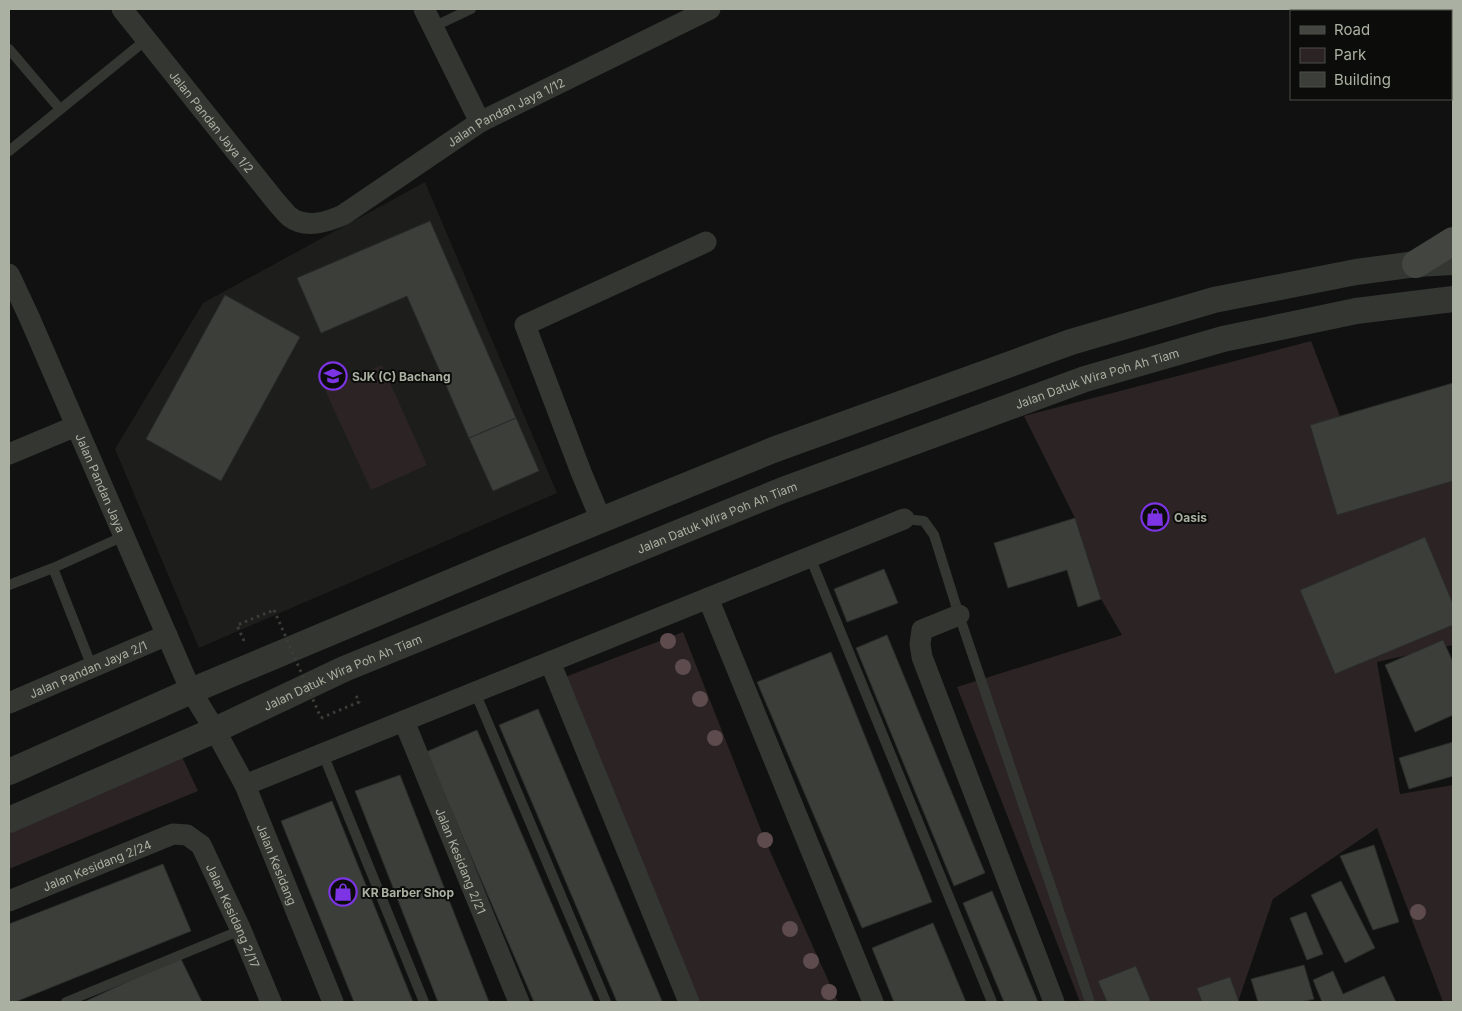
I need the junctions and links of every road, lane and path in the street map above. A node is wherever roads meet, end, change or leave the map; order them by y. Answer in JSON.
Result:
{"nodes":[{"id":1,"x":122,"y":9,"type":"edge"},
{"id":2,"x":470,"y":9,"type":"edge"},
{"id":3,"x":710,"y":9,"type":"edge"},
{"id":4,"x":429,"y":18,"type":"edge"},
{"id":5,"x":148,"y":39,"type":"junction"},
{"id":6,"x":9,"y":49,"type":"edge"},
{"id":7,"x":60,"y":109,"type":"junction"},
{"id":8,"x":480,"y":122,"type":"junction"},
{"id":9,"x":9,"y":150,"type":"edge"},
{"id":10,"x":308,"y":224,"type":"joint"},
{"id":11,"x":1453,"y":241,"type":"edge"},
{"id":12,"x":706,"y":242,"type":"dead end"},
{"id":13,"x":1453,"y":262,"type":"edge"},
{"id":14,"x":1416,"y":264,"type":"junction"},
{"id":15,"x":9,"y":274,"type":"edge"},
{"id":16,"x":1453,"y":299,"type":"edge"},
{"id":17,"x":76,"y":426,"type":"junction"},
{"id":18,"x":9,"y":454,"type":"edge"},
{"id":19,"x":904,"y":519,"type":"joint"},
{"id":20,"x":601,"y":520,"type":"junction"},
{"id":21,"x":124,"y":536,"type":"junction"},
{"id":22,"x":810,"y":557,"type":"junction"},
{"id":23,"x":52,"y":568,"type":"junction"},
{"id":24,"x":9,"y":585,"type":"edge"},
{"id":25,"x":708,"y":598,"type":"junction"},
{"id":26,"x":959,"y":615,"type":"junction"},
{"id":27,"x":167,"y":635,"type":"junction"},
{"id":28,"x":550,"y":662,"type":"junction"},
{"id":29,"x":254,"y":664,"type":"junction"},
{"id":30,"x":92,"y":667,"type":"junction"},
{"id":31,"x":191,"y":691,"type":"junction"},
{"id":32,"x":475,"y":692,"type":"junction"},
{"id":33,"x":9,"y":703,"type":"edge"},
{"id":34,"x":321,"y":718,"type":"dead end"},
{"id":35,"x":404,"y":721,"type":"junction"},
{"id":36,"x":215,"y":730,"type":"junction"},
{"id":37,"x":322,"y":754,"type":"junction"},
{"id":38,"x":9,"y":772,"type":"edge"},
{"id":39,"x":245,"y":785,"type":"junction"},
{"id":40,"x":9,"y":820,"type":"edge"},
{"id":41,"x":187,"y":835,"type":"joint"},
{"id":42,"x":9,"y":901,"type":"edge"},
{"id":43,"x":241,"y":930,"type":"junction"},
{"id":44,"x":66,"y":1002,"type":"edge"},
{"id":45,"x":271,"y":1002,"type":"edge"},
{"id":46,"x":334,"y":1002,"type":"edge"},
{"id":47,"x":424,"y":1002,"type":"edge"},
{"id":48,"x":519,"y":1002,"type":"edge"},
{"id":49,"x":606,"y":1002,"type":"edge"},
{"id":50,"x":689,"y":1002,"type":"edge"},
{"id":51,"x":873,"y":1002,"type":"edge"},
{"id":52,"x":992,"y":1002,"type":"edge"},
{"id":53,"x":1054,"y":1002,"type":"edge"},
{"id":54,"x":1090,"y":1002,"type":"edge"}],
"edges":[{"from":1,"to":5,"type":"street","name":"Jalan Pandan Jaya 1/2"},
{"from":2,"to":4,"type":"lane"},
{"from":3,"to":8,"type":"street","name":"Jalan Pandan Jaya 1/12"},
{"from":4,"to":8,"type":"street"},
{"from":5,"to":7,"type":"lane"},
{"from":5,"to":10,"type":"street","name":"Jalan Pandan Jaya 1/2"},
{"from":6,"to":7,"type":"lane"},
{"from":7,"to":9,"type":"lane"},
{"from":8,"to":10,"type":"street","name":"Jalan Pandan Jaya 1/12"},
{"from":11,"to":14,"type":"main road"},
{"from":12,"to":20,"type":"street"},
{"from":13,"to":14,"type":"street"},
{"from":14,"to":20,"type":"street"},
{"from":15,"to":17,"type":"street","name":"Jalan Pandan Jaya"},
{"from":16,"to":36,"type":"street","name":"Jalan Datuk Wira Poh Ah Tiam"},
{"from":17,"to":18,"type":"street"},
{"from":17,"to":21,"type":"street","name":"Jalan Pandan Jaya"},
{"from":19,"to":22,"type":"street"},
{"from":19,"to":26,"type":"lane"},
{"from":20,"to":29,"type":"street"},
{"from":21,"to":23,"type":"lane"},
{"from":21,"to":27,"type":"street","name":"Jalan Pandan Jaya"},
{"from":22,"to":25,"type":"street"},
{"from":22,"to":52,"type":"lane"},
{"from":23,"to":24,"type":"lane"},
{"from":23,"to":30,"type":"lane"},
{"from":25,"to":28,"type":"street"},
{"from":25,"to":51,"type":"street"},
{"from":26,"to":53,"type":"street"},
{"from":26,"to":54,"type":"lane"},
{"from":27,"to":30,"type":"street","name":"Jalan Pandan Jaya 2/1"},
{"from":27,"to":31,"type":"street","name":"Jalan Pandan Jaya"},
{"from":28,"to":32,"type":"street"},
{"from":28,"to":50,"type":"street"},
{"from":29,"to":31,"type":"street"},
{"from":29,"to":34,"type":"path","bridge":true},
{"from":30,"to":33,"type":"street","name":"Jalan Pandan Jaya 2/1"},
{"from":31,"to":36,"type":"street","name":"Jalan Pandan Jaya"},
{"from":31,"to":38,"type":"street"},
{"from":32,"to":35,"type":"street"},
{"from":32,"to":49,"type":"lane"},
{"from":35,"to":37,"type":"street"},
{"from":35,"to":48,"type":"street","name":"Jalan Kesidang 2/21"},
{"from":36,"to":39,"type":"street","name":"Jalan Kesidang"},
{"from":36,"to":40,"type":"street","name":"Jalan Datuk Wira Poh Ah Tiam"},
{"from":37,"to":39,"type":"street"},
{"from":37,"to":47,"type":"lane"},
{"from":39,"to":46,"type":"street","name":"Jalan Kesidang"},
{"from":41,"to":42,"type":"street","name":"Jalan Kesidang 2/24"},
{"from":41,"to":43,"type":"street","name":"Jalan Kesidang 2/17"},
{"from":43,"to":44,"type":"lane"},
{"from":43,"to":45,"type":"street","name":"Jalan Kesidang 2/17"}]}
